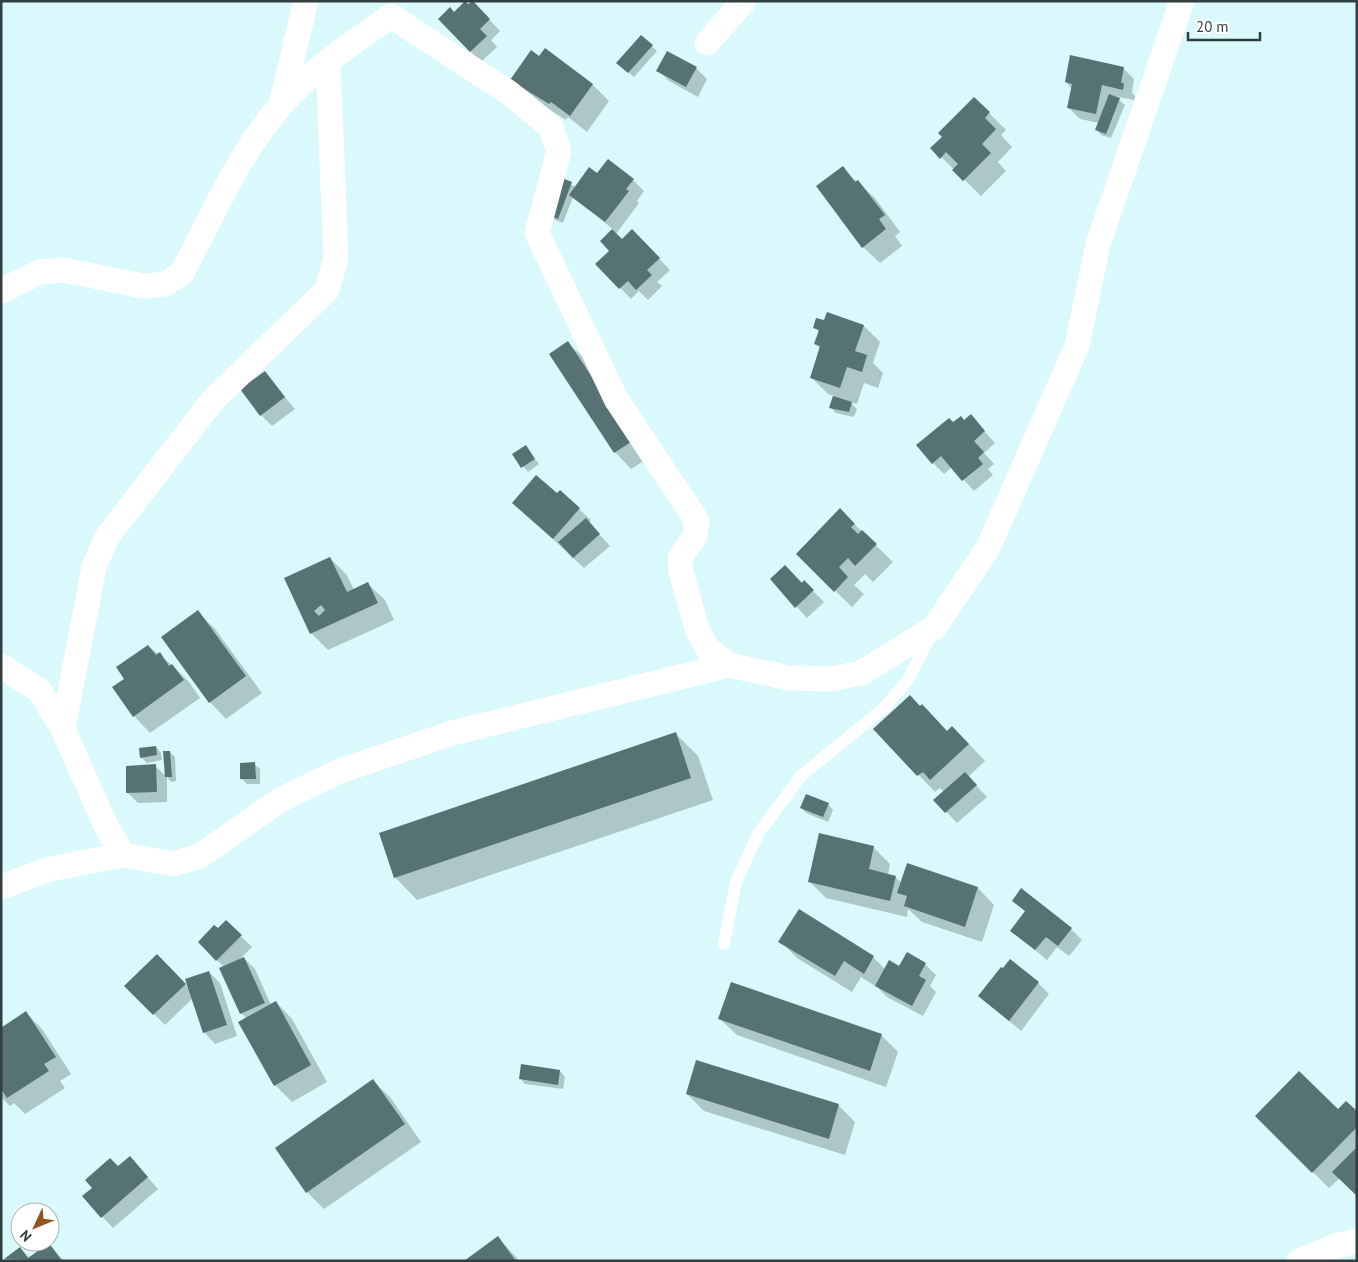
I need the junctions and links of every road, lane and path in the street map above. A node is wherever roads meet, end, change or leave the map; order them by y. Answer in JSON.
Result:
{"nodes":[{"id":1,"x":306,"y":1,"type":"edge"},
{"id":2,"x":744,"y":1,"type":"edge"},
{"id":3,"x":1182,"y":1,"type":"edge"},
{"id":4,"x":707,"y":43,"type":"dead end"},
{"id":5,"x":328,"y":61,"type":"junction"},
{"id":6,"x":281,"y":105,"type":"junction"},
{"id":7,"x":1,"y":291,"type":"edge"},
{"id":8,"x":934,"y":628,"type":"junction"},
{"id":9,"x":729,"y":665,"type":"junction"},
{"id":10,"x":1,"y":666,"type":"edge"},
{"id":11,"x":63,"y":729,"type":"junction"},
{"id":12,"x":122,"y":855,"type":"junction"},
{"id":13,"x":1,"y":887,"type":"edge"},
{"id":14,"x":724,"y":944,"type":"dead end"},
{"id":15,"x":1357,"y":1241,"type":"edge"},
{"id":16,"x":1299,"y":1261,"type":"edge"}],
"edges":[{"from":1,"to":6,"type":"street"},
{"from":2,"to":4,"type":"street"},
{"from":3,"to":8,"type":"street"},
{"from":5,"to":6,"type":"street"},
{"from":5,"to":9,"type":"street"},
{"from":5,"to":11,"type":"street"},
{"from":6,"to":7,"type":"street"},
{"from":8,"to":9,"type":"street"},
{"from":8,"to":14,"type":"lane"},
{"from":9,"to":12,"type":"street"},
{"from":10,"to":11,"type":"street"},
{"from":11,"to":12,"type":"street"},
{"from":12,"to":13,"type":"street"},
{"from":15,"to":16,"type":"street"}]}
